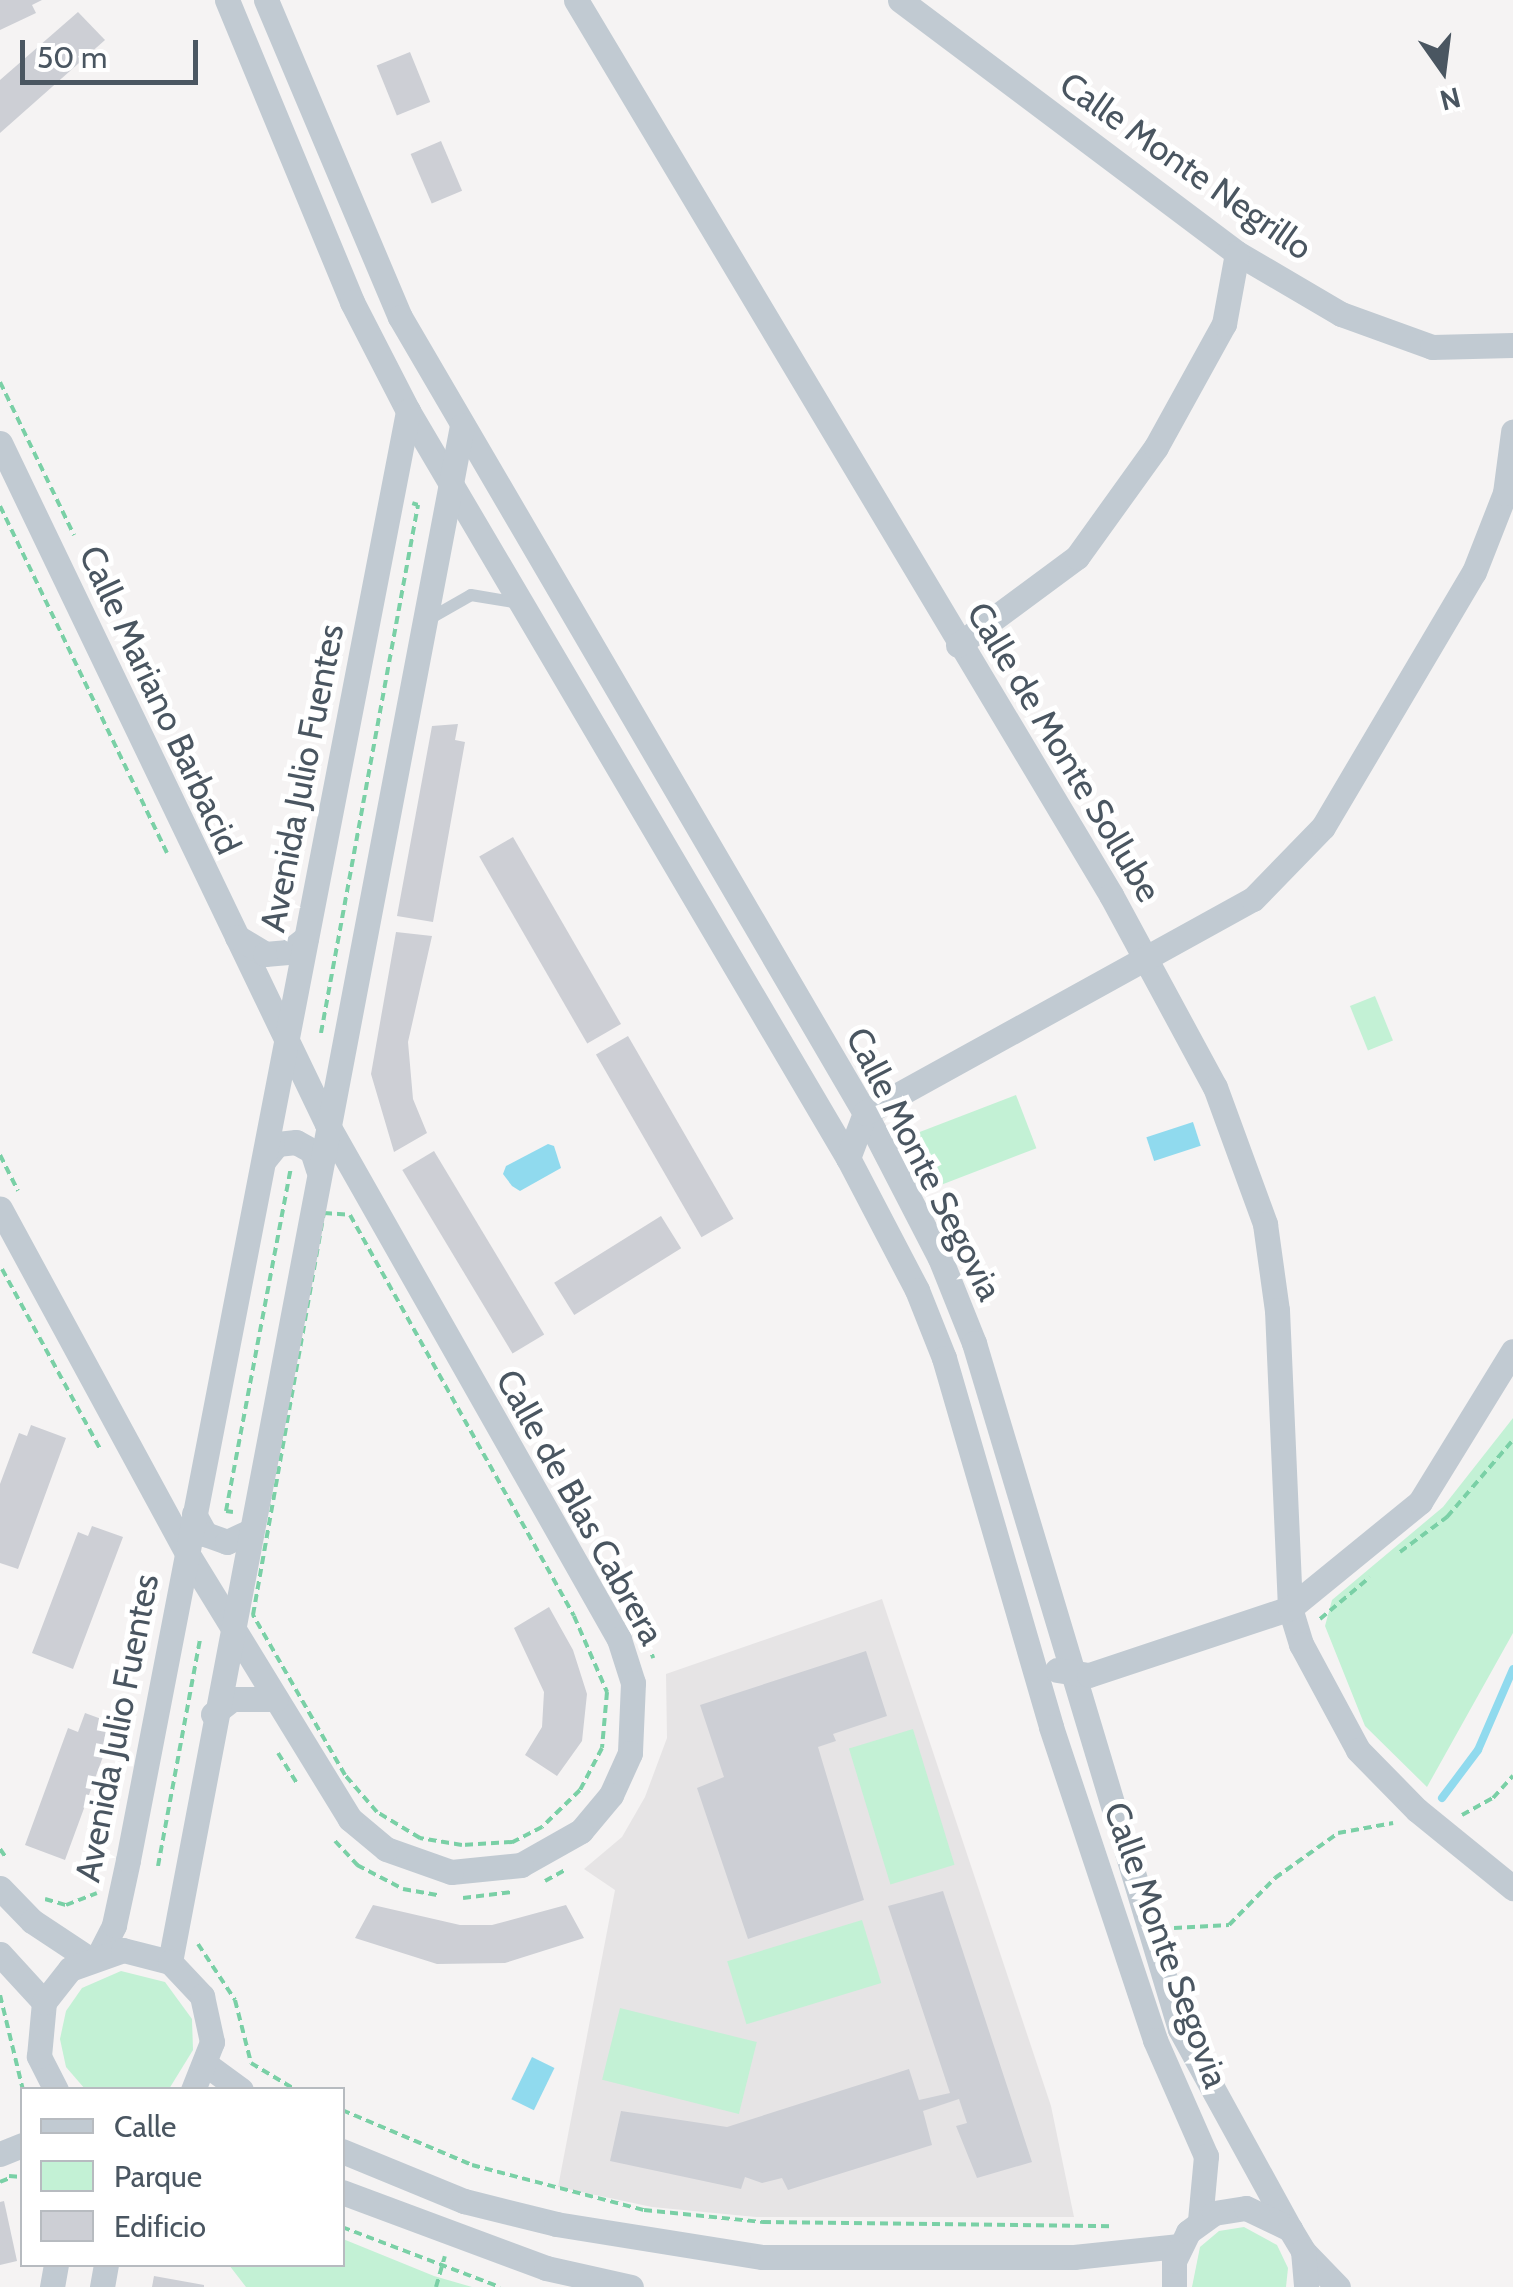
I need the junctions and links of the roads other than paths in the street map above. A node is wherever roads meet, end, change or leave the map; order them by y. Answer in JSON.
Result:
{"nodes":[{"id":1,"x":227,"y":0,"type":"edge"},
{"id":2,"x":266,"y":0,"type":"edge"},
{"id":3,"x":576,"y":0,"type":"edge"},
{"id":4,"x":900,"y":0,"type":"edge"},
{"id":5,"x":1237,"y":253,"type":"junction"},
{"id":6,"x":1513,"y":345,"type":"edge"},
{"id":7,"x":408,"y":412,"type":"junction"},
{"id":8,"x":457,"y":418,"type":"junction"},
{"id":9,"x":1513,"y":432,"type":"edge"},
{"id":10,"x":0,"y":443,"type":"edge"},
{"id":11,"x":450,"y":489,"type":"junction"},
{"id":12,"x":520,"y":603,"type":"junction"},
{"id":13,"x":424,"y":624,"type":"junction"},
{"id":14,"x":958,"y":645,"type":"junction"},
{"id":15,"x":230,"y":928,"type":"junction"},
{"id":16,"x":306,"y":938,"type":"junction"},
{"id":17,"x":1146,"y":960,"type":"junction"},
{"id":18,"x":286,"y":1039,"type":"junction"},
{"id":19,"x":815,"y":1100,"type":"junction"},
{"id":20,"x":864,"y":1113,"type":"junction"},
{"id":21,"x":327,"y":1124,"type":"junction"},
{"id":22,"x":848,"y":1158,"type":"junction"},
{"id":23,"x":265,"y":1159,"type":"junction"},
{"id":24,"x":318,"y":1170,"type":"junction"},
{"id":25,"x":13,"y":1208,"type":"edge"},
{"id":26,"x":1513,"y":1350,"type":"edge"},
{"id":27,"x":194,"y":1514,"type":"junction"},
{"id":28,"x":256,"y":1519,"type":"junction"},
{"id":29,"x":187,"y":1553,"type":"junction"},
{"id":30,"x":1290,"y":1608,"type":"junction"},
{"id":31,"x":232,"y":1622,"type":"junction"},
{"id":32,"x":1031,"y":1660,"type":"junction"},
{"id":33,"x":1077,"y":1680,"type":"junction"},
{"id":34,"x":276,"y":1699,"type":"junction"},
{"id":35,"x":213,"y":1714,"type":"junction"},
{"id":36,"x":1050,"y":1727,"type":"junction"},
{"id":37,"x":10,"y":1880,"type":"edge"},
{"id":38,"x":1513,"y":1888,"type":"edge"},
{"id":39,"x":0,"y":1954,"type":"edge"},
{"id":40,"x":94,"y":1956,"type":"junction"},
{"id":41,"x":170,"y":1962,"type":"junction"},
{"id":42,"x":44,"y":2002,"type":"junction"},
{"id":43,"x":207,"y":2065,"type":"junction"},
{"id":44,"x":54,"y":2087,"type":"edge"},
{"id":45,"x":195,"y":2087,"type":"edge"},
{"id":46,"x":238,"y":2087,"type":"edge"},
{"id":47,"x":345,"y":2152,"type":"edge"},
{"id":48,"x":345,"y":2193,"type":"edge"},
{"id":49,"x":1200,"y":2221,"type":"junction"},
{"id":50,"x":1296,"y":2240,"type":"junction"},
{"id":51,"x":1179,"y":2246,"type":"junction"},
{"id":52,"x":631,"y":2287,"type":"edge"},
{"id":53,"x":1174,"y":2287,"type":"edge"},
{"id":54,"x":1306,"y":2287,"type":"edge"},
{"id":55,"x":1338,"y":2287,"type":"edge"}],
"edges":[{"from":1,"to":7,"type":"street","name":"Calle Monte Segovia"},
{"from":2,"to":8,"type":"street","name":"Calle Monte Segovia"},
{"from":3,"to":14,"type":"street","name":"Calle de Monte Sollube"},
{"from":4,"to":5,"type":"street","name":"Calle Monte Negrillo"},
{"from":5,"to":6,"type":"street","name":"Calle Monte Negrillo"},
{"from":5,"to":14,"type":"street"},
{"from":7,"to":8,"type":"street"},
{"from":7,"to":11,"type":"street","name":"Calle Monte Segovia"},
{"from":7,"to":16,"type":"street","name":"Avenida Julio Fuentes"},
{"from":8,"to":11,"type":"street"},
{"from":8,"to":20,"type":"street","name":"Calle Monte Segovia"},
{"from":9,"to":17,"type":"street"},
{"from":10,"to":15,"type":"street","name":"Calle Mariano Barbacid"},
{"from":11,"to":12,"type":"street","name":"Calle Monte Segovia"},
{"from":11,"to":13,"type":"street"},
{"from":12,"to":13,"type":"lane"},
{"from":12,"to":19,"type":"street","name":"Calle Monte Segovia"},
{"from":13,"to":21,"type":"street"},
{"from":14,"to":17,"type":"street","name":"Calle de Monte Sollube"},
{"from":15,"to":16,"type":"street"},
{"from":15,"to":18,"type":"street","name":"Calle Mariano Barbacid"},
{"from":16,"to":18,"type":"street","name":"Avenida Julio Fuentes"},
{"from":17,"to":20,"type":"street"},
{"from":17,"to":30,"type":"street","name":"Calle de Monte Sollube"},
{"from":18,"to":21,"type":"street","name":"Calle de Blas Cabrera"},
{"from":18,"to":23,"type":"street","name":"Avenida Julio Fuentes"},
{"from":19,"to":20,"type":"street"},
{"from":19,"to":22,"type":"street","name":"Calle Monte Segovia"},
{"from":20,"to":22,"type":"street"},
{"from":20,"to":33,"type":"street","name":"Calle Monte Segovia"},
{"from":21,"to":24,"type":"street"},
{"from":21,"to":34,"type":"street","name":"Calle de Blas Cabrera"},
{"from":22,"to":32,"type":"street","name":"Calle Monte Segovia"},
{"from":23,"to":24,"type":"street"},
{"from":23,"to":27,"type":"street","name":"Avenida Julio Fuentes"},
{"from":24,"to":28,"type":"street"},
{"from":25,"to":29,"type":"street","name":"Calle de Blas Cabrera"},
{"from":26,"to":30,"type":"street"},
{"from":27,"to":28,"type":"street"},
{"from":27,"to":29,"type":"street","name":"Avenida Julio Fuentes"},
{"from":28,"to":31,"type":"street"},
{"from":29,"to":31,"type":"street","name":"Calle de Blas Cabrera"},
{"from":29,"to":40,"type":"street","name":"Avenida Julio Fuentes"},
{"from":30,"to":33,"type":"street"},
{"from":30,"to":38,"type":"street","name":"Calle de Monte Sollube"},
{"from":31,"to":34,"type":"street","name":"Calle de Blas Cabrera"},
{"from":31,"to":35,"type":"street"},
{"from":32,"to":33,"type":"street"},
{"from":32,"to":36,"type":"street","name":"Calle Monte Segovia"},
{"from":33,"to":36,"type":"street"},
{"from":33,"to":50,"type":"street","name":"Calle Monte Segovia"},
{"from":34,"to":35,"type":"street"},
{"from":35,"to":41,"type":"street"},
{"from":36,"to":49,"type":"street","name":"Calle Monte Segovia"},
{"from":37,"to":40,"type":"street"},
{"from":39,"to":42,"type":"street"},
{"from":40,"to":41,"type":"street"},
{"from":40,"to":42,"type":"street"},
{"from":41,"to":43,"type":"street"},
{"from":42,"to":44,"type":"street"},
{"from":43,"to":45,"type":"street"},
{"from":43,"to":46,"type":"street"},
{"from":47,"to":51,"type":"street"},
{"from":48,"to":52,"type":"street"},
{"from":49,"to":50,"type":"street"},
{"from":49,"to":51,"type":"street"},
{"from":50,"to":54,"type":"street"},
{"from":50,"to":55,"type":"street"},
{"from":51,"to":53,"type":"street"}]}
